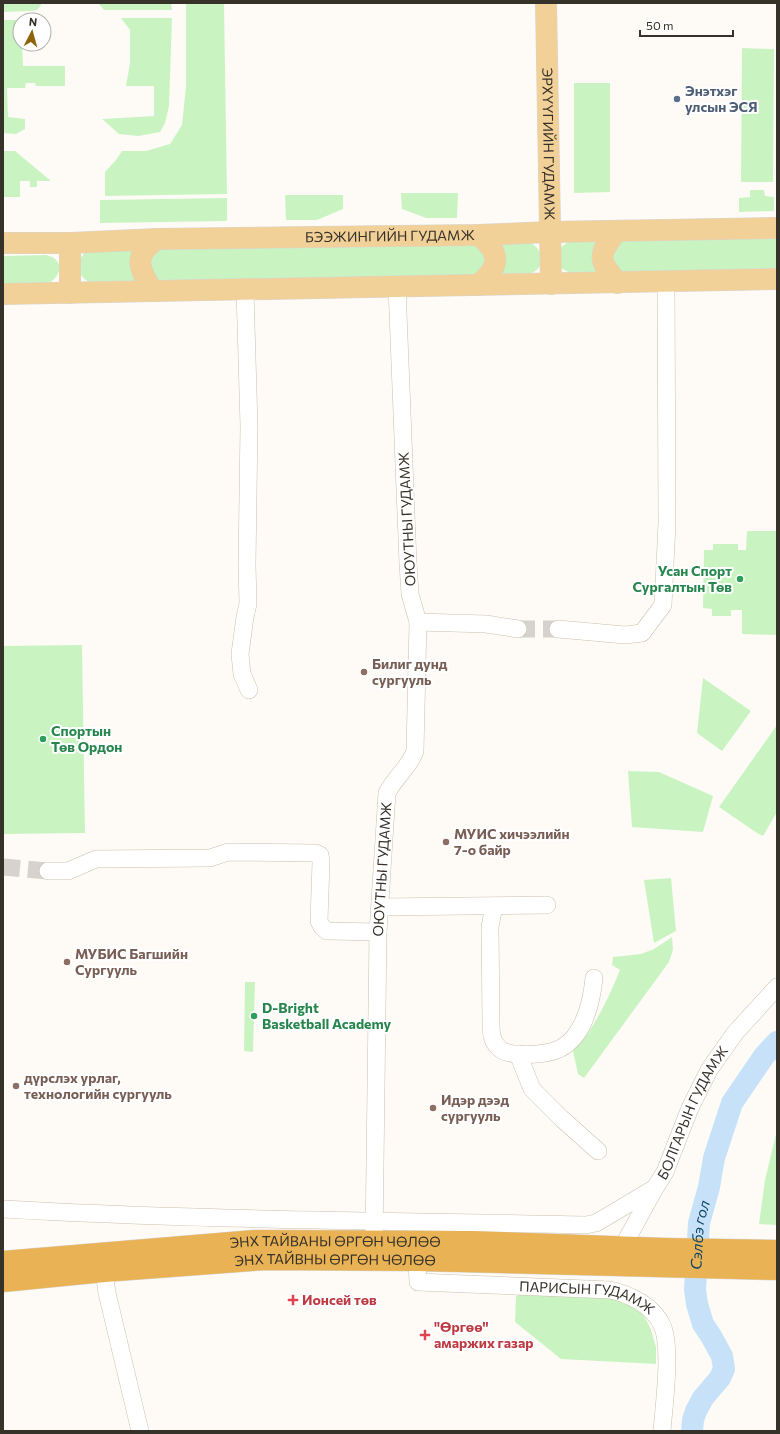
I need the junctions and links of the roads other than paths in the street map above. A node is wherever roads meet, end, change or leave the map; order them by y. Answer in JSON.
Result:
{"nodes":[{"id":1,"x":546,"y":3,"type":"edge"},
{"id":2,"x":777,"y":228,"type":"edge"},
{"id":3,"x":617,"y":231,"type":"junction"},
{"id":4,"x":550,"y":232,"type":"junction"},
{"id":5,"x":478,"y":235,"type":"junction"},
{"id":6,"x":158,"y":239,"type":"junction"},
{"id":7,"x":3,"y":243,"type":"edge"},
{"id":8,"x":70,"y":243,"type":"junction"},
{"id":9,"x":777,"y":279,"type":"edge"},
{"id":10,"x":618,"y":282,"type":"junction"},
{"id":11,"x":666,"y":282,"type":"junction"},
{"id":12,"x":551,"y":284,"type":"junction"},
{"id":13,"x":478,"y":285,"type":"junction"},
{"id":14,"x":397,"y":287,"type":"junction"},
{"id":15,"x":245,"y":290,"type":"junction"},
{"id":16,"x":153,"y":291,"type":"junction"},
{"id":17,"x":70,"y":293,"type":"junction"},
{"id":18,"x":3,"y":294,"type":"edge"},
{"id":19,"x":418,"y":622,"type":"junction"},
{"id":20,"x":518,"y":629,"type":"tunnel mouth"},
{"id":21,"x":558,"y":629,"type":"tunnel mouth"},
{"id":22,"x":249,"y":690,"type":"dead end"},
{"id":23,"x":48,"y":871,"type":"tunnel mouth"},
{"id":24,"x":547,"y":905,"type":"dead end"},
{"id":25,"x":494,"y":906,"type":"junction"},
{"id":26,"x":380,"y":907,"type":"junction"},
{"id":27,"x":378,"y":932,"type":"junction"},
{"id":28,"x":594,"y":978,"type":"dead end"},
{"id":29,"x":777,"y":987,"type":"edge"},
{"id":30,"x":518,"y":1054,"type":"junction"},
{"id":31,"x":598,"y":1151,"type":"dead end"},
{"id":32,"x":655,"y":1188,"type":"junction"},
{"id":33,"x":3,"y":1209,"type":"edge"},
{"id":34,"x":374,"y":1231,"type":"junction"},
{"id":35,"x":622,"y":1248,"type":"junction"},
{"id":36,"x":777,"y":1251,"type":"edge"},
{"id":37,"x":668,"y":1258,"type":"junction"},
{"id":38,"x":748,"y":1259,"type":"junction"},
{"id":39,"x":417,"y":1260,"type":"junction"},
{"id":40,"x":3,"y":1262,"type":"edge"},
{"id":41,"x":777,"y":1269,"type":"edge"},
{"id":42,"x":104,"y":1271,"type":"junction"},
{"id":43,"x":3,"y":1281,"type":"edge"},
{"id":44,"x":140,"y":1431,"type":"edge"},
{"id":45,"x":662,"y":1431,"type":"edge"}],
"edges":[{"from":1,"to":4,"type":"main road","name":"ЭРХҮҮГИЙН ГУДАМЖ"},
{"from":2,"to":3,"type":"main road","name":"БЭЭЖИНГИЙН ГУДАМЖ"},
{"from":3,"to":4,"type":"main road","name":"БЭЭЖИНГИЙН ГУДАМЖ"},
{"from":3,"to":10,"type":"main road"},
{"from":4,"to":5,"type":"main road","name":"БЭЭЖИНГИЙН ГУДАМЖ"},
{"from":4,"to":12,"type":"main road","name":"ЭРХҮҮГИЙН ГУДАМЖ"},
{"from":5,"to":6,"type":"main road","name":"БЭЭЖИНГИЙН ГУДАМЖ"},
{"from":5,"to":13,"type":"main road"},
{"from":6,"to":8,"type":"main road","name":"БЭЭЖИНГИЙН ГУДАМЖ"},
{"from":6,"to":16,"type":"main road"},
{"from":7,"to":8,"type":"main road","name":"БЭЭЖИНГИЙН ГУДАМЖ"},
{"from":8,"to":17,"type":"main road"},
{"from":9,"to":11,"type":"main road"},
{"from":10,"to":11,"type":"main road"},
{"from":10,"to":12,"type":"main road"},
{"from":11,"to":21,"type":"street"},
{"from":12,"to":13,"type":"main road"},
{"from":13,"to":14,"type":"main road"},
{"from":14,"to":15,"type":"main road"},
{"from":14,"to":19,"type":"street","name":"ОЮУТНЫ ГУДАМЖ"},
{"from":15,"to":16,"type":"main road"},
{"from":15,"to":22,"type":"street"},
{"from":16,"to":17,"type":"main road"},
{"from":17,"to":18,"type":"main road"},
{"from":19,"to":20,"type":"street"},
{"from":19,"to":26,"type":"street","name":"ОЮУТНЫ ГУДАМЖ"},
{"from":23,"to":27,"type":"street"},
{"from":24,"to":25,"type":"street"},
{"from":25,"to":26,"type":"street"},
{"from":25,"to":30,"type":"street"},
{"from":26,"to":27,"type":"street","name":"ОЮУТНЫ ГУДАМЖ"},
{"from":27,"to":34,"type":"street","name":"ОЮУТНЫ ГУДАМЖ"},
{"from":28,"to":30,"type":"street"},
{"from":29,"to":32,"type":"street","name":"БОЛГАРЫН ГУДАМЖ"},
{"from":30,"to":31,"type":"street"},
{"from":32,"to":34,"type":"street"},
{"from":32,"to":35,"type":"street","name":"БОЛГАРЫН ГУДАМЖ"},
{"from":33,"to":34,"type":"street"},
{"from":34,"to":35,"type":"highway","name":"ЭНХ ТАЙВАНЫ ӨРГӨН ЧӨЛӨӨ"},
{"from":34,"to":40,"type":"highway","name":"ЭНХ ТАЙВАНЫ ӨРГӨН ЧӨЛӨӨ"},
{"from":35,"to":37,"type":"highway","name":"ЭНХ ТАЙВАНЫ ӨРГӨН ЧӨЛӨӨ"},
{"from":36,"to":38,"type":"highway"},
{"from":37,"to":38,"type":"highway"},
{"from":37,"to":39,"type":"highway","name":"ЭНХ ТАЙВНЫ ӨРГӨН ЧӨЛӨӨ"},
{"from":38,"to":41,"type":"highway"},
{"from":39,"to":42,"type":"highway","name":"ЭНХ ТАЙВНЫ ӨРГӨН ЧӨЛӨӨ"},
{"from":39,"to":45,"type":"street","name":"ПАРИСЫН ГУДАМЖ"},
{"from":42,"to":43,"type":"highway","name":"ЭНХ ТАЙВНЫ ӨРГӨН ЧӨЛӨӨ"},
{"from":42,"to":44,"type":"street"}]}
